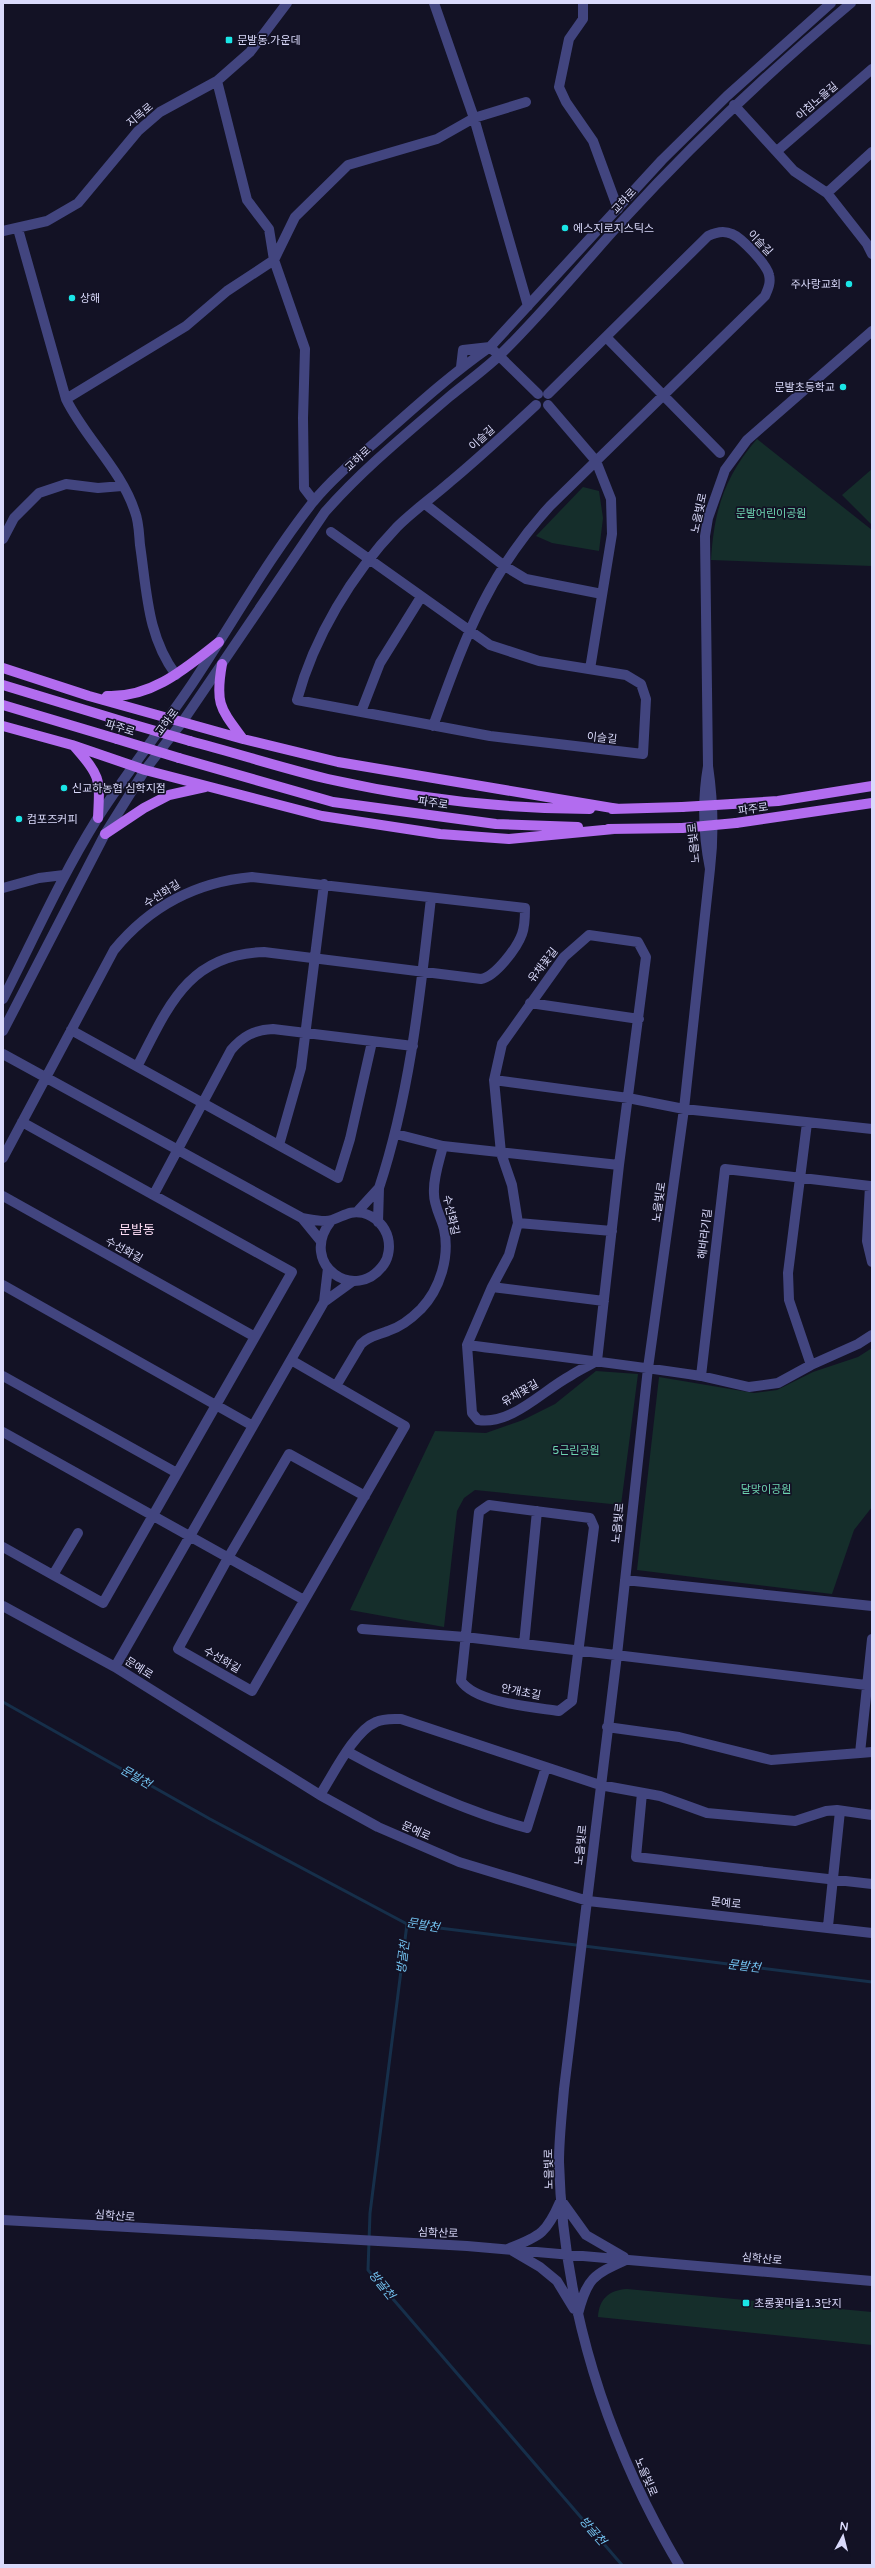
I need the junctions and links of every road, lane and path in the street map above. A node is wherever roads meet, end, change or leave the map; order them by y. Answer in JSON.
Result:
{"nodes":[{"id":1,"x":287,"y":3,"type":"edge"},
{"id":2,"x":434,"y":3,"type":"edge"},
{"id":3,"x":583,"y":3,"type":"edge"},
{"id":4,"x":831,"y":3,"type":"edge"},
{"id":5,"x":851,"y":3,"type":"edge"},
{"id":6,"x":872,"y":69,"type":"edge"},
{"id":7,"x":217,"y":81,"type":"junction"},
{"id":8,"x":526,"y":102,"type":"dead end"},
{"id":9,"x":734,"y":105,"type":"junction"},
{"id":10,"x":474,"y":118,"type":"junction"},
{"id":11,"x":777,"y":151,"type":"junction"},
{"id":12,"x":872,"y":152,"type":"edge"},
{"id":13,"x":827,"y":193,"type":"junction"},
{"id":14,"x":618,"y":209,"type":"junction"},
{"id":15,"x":18,"y":229,"type":"junction"},
{"id":16,"x":3,"y":231,"type":"edge"},
{"id":17,"x":869,"y":241,"type":"edge"},
{"id":18,"x":872,"y":254,"type":"edge"},
{"id":19,"x":274,"y":260,"type":"junction"},
{"id":20,"x":528,"y":306,"type":"junction"},
{"id":21,"x":872,"y":331,"type":"edge"},
{"id":22,"x":606,"y":337,"type":"junction"},
{"id":23,"x":490,"y":347,"type":"junction"},
{"id":24,"x":499,"y":356,"type":"junction"},
{"id":25,"x":543,"y":394,"type":"junction"},
{"id":26,"x":663,"y":395,"type":"junction"},
{"id":27,"x":66,"y":399,"type":"junction"},
{"id":28,"x":536,"y":405,"type":"junction"},
{"id":29,"x":548,"y":405,"type":"junction"},
{"id":30,"x":720,"y":453,"type":"dead end"},
{"id":31,"x":596,"y":461,"type":"junction"},
{"id":32,"x":122,"y":486,"type":"junction"},
{"id":33,"x":314,"y":501,"type":"junction"},
{"id":34,"x":424,"y":504,"type":"junction"},
{"id":35,"x":331,"y":532,"type":"dead end"},
{"id":36,"x":3,"y":539,"type":"edge"},
{"id":37,"x":369,"y":559,"type":"junction"},
{"id":38,"x":503,"y":565,"type":"junction"},
{"id":39,"x":602,"y":594,"type":"junction"},
{"id":40,"x":421,"y":597,"type":"junction"},
{"id":41,"x":468,"y":631,"type":"junction"},
{"id":42,"x":219,"y":642,"type":"junction"},
{"id":43,"x":222,"y":664,"type":"junction"},
{"id":44,"x":3,"y":668,"type":"edge"},
{"id":45,"x":590,"y":669,"type":"junction"},
{"id":46,"x":176,"y":675,"type":"junction"},
{"id":47,"x":3,"y":686,"type":"edge"},
{"id":48,"x":89,"y":696,"type":"junction"},
{"id":49,"x":3,"y":705,"type":"edge"},
{"id":50,"x":361,"y":712,"type":"junction"},
{"id":51,"x":169,"y":718,"type":"junction"},
{"id":52,"x":184,"y":721,"type":"junction"},
{"id":53,"x":3,"y":726,"type":"edge"},
{"id":54,"x":433,"y":726,"type":"junction"},
{"id":55,"x":243,"y":739,"type":"junction"},
{"id":56,"x":72,"y":745,"type":"junction"},
{"id":57,"x":133,"y":766,"type":"junction"},
{"id":58,"x":145,"y":770,"type":"junction"},
{"id":59,"x":872,"y":786,"type":"edge"},
{"id":60,"x":208,"y":787,"type":"junction"},
{"id":61,"x":872,"y":803,"type":"edge"},
{"id":62,"x":618,"y":809,"type":"junction"},
{"id":63,"x":98,"y":818,"type":"junction"},
{"id":64,"x":614,"y":829,"type":"junction"},
{"id":65,"x":105,"y":834,"type":"junction"},
{"id":66,"x":64,"y":875,"type":"junction"},
{"id":67,"x":324,"y":884,"type":"junction"},
{"id":68,"x":3,"y":888,"type":"edge"},
{"id":69,"x":431,"y":898,"type":"junction"},
{"id":70,"x":315,"y":959,"type":"junction"},
{"id":71,"x":423,"y":972,"type":"junction"},
{"id":72,"x":3,"y":998,"type":"edge"},
{"id":73,"x":530,"y":1002,"type":"junction"},
{"id":74,"x":639,"y":1019,"type":"junction"},
{"id":75,"x":71,"y":1030,"type":"junction"},
{"id":76,"x":3,"y":1031,"type":"edge"},
{"id":77,"x":306,"y":1032,"type":"junction"},
{"id":78,"x":372,"y":1042,"type":"junction"},
{"id":79,"x":413,"y":1046,"type":"junction"},
{"id":80,"x":3,"y":1054,"type":"edge"},
{"id":81,"x":138,"y":1065,"type":"junction"},
{"id":82,"x":46,"y":1076,"type":"junction"},
{"id":83,"x":494,"y":1080,"type":"junction"},
{"id":84,"x":628,"y":1098,"type":"junction"},
{"id":85,"x":203,"y":1102,"type":"junction"},
{"id":86,"x":684,"y":1109,"type":"junction"},
{"id":87,"x":22,"y":1122,"type":"junction"},
{"id":88,"x":807,"y":1123,"type":"junction"},
{"id":89,"x":872,"y":1129,"type":"edge"},
{"id":90,"x":396,"y":1134,"type":"junction"},
{"id":91,"x":279,"y":1145,"type":"junction"},
{"id":92,"x":443,"y":1146,"type":"junction"},
{"id":93,"x":178,"y":1149,"type":"junction"},
{"id":94,"x":502,"y":1153,"type":"junction"},
{"id":95,"x":3,"y":1158,"type":"edge"},
{"id":96,"x":619,"y":1166,"type":"junction"},
{"id":97,"x":800,"y":1178,"type":"junction"},
{"id":98,"x":379,"y":1188,"type":"junction"},
{"id":99,"x":154,"y":1194,"type":"junction"},
{"id":100,"x":3,"y":1196,"type":"edge"},
{"id":101,"x":357,"y":1212,"type":"junction"},
{"id":102,"x":302,"y":1218,"type":"junction"},
{"id":103,"x":331,"y":1221,"type":"junction"},
{"id":104,"x":378,"y":1222,"type":"junction"},
{"id":105,"x":518,"y":1223,"type":"junction"},
{"id":106,"x":612,"y":1231,"type":"junction"},
{"id":107,"x":320,"y":1240,"type":"junction"},
{"id":108,"x":872,"y":1262,"type":"edge"},
{"id":109,"x":328,"y":1268,"type":"junction"},
{"id":110,"x":353,"y":1281,"type":"junction"},
{"id":111,"x":3,"y":1285,"type":"edge"},
{"id":112,"x":492,"y":1287,"type":"junction"},
{"id":113,"x":604,"y":1301,"type":"junction"},
{"id":114,"x":324,"y":1302,"type":"junction"},
{"id":115,"x":872,"y":1335,"type":"edge"},
{"id":116,"x":255,"y":1336,"type":"junction"},
{"id":117,"x":467,"y":1345,"type":"junction"},
{"id":118,"x":291,"y":1360,"type":"junction"},
{"id":119,"x":597,"y":1361,"type":"junction"},
{"id":120,"x":811,"y":1365,"type":"junction"},
{"id":121,"x":648,"y":1368,"type":"junction"},
{"id":122,"x":3,"y":1376,"type":"edge"},
{"id":123,"x":701,"y":1376,"type":"junction"},
{"id":124,"x":336,"y":1386,"type":"junction"},
{"id":125,"x":216,"y":1404,"type":"junction"},
{"id":126,"x":253,"y":1426,"type":"junction"},
{"id":127,"x":3,"y":1432,"type":"edge"},
{"id":128,"x":177,"y":1473,"type":"junction"},
{"id":129,"x":364,"y":1496,"type":"junction"},
{"id":130,"x":538,"y":1511,"type":"junction"},
{"id":131,"x":152,"y":1516,"type":"junction"},
{"id":132,"x":78,"y":1533,"type":"dead end"},
{"id":133,"x":190,"y":1537,"type":"junction"},
{"id":134,"x":3,"y":1547,"type":"edge"},
{"id":135,"x":228,"y":1558,"type":"junction"},
{"id":136,"x":53,"y":1575,"type":"junction"},
{"id":137,"x":625,"y":1580,"type":"junction"},
{"id":138,"x":304,"y":1600,"type":"junction"},
{"id":139,"x":3,"y":1606,"type":"edge"},
{"id":140,"x":872,"y":1606,"type":"edge"},
{"id":141,"x":362,"y":1629,"type":"dead end"},
{"id":142,"x":465,"y":1637,"type":"junction"},
{"id":143,"x":872,"y":1639,"type":"edge"},
{"id":144,"x":524,"y":1644,"type":"junction"},
{"id":145,"x":577,"y":1650,"type":"junction"},
{"id":146,"x":617,"y":1655,"type":"junction"},
{"id":147,"x":115,"y":1667,"type":"junction"},
{"id":148,"x":869,"y":1684,"type":"edge"},
{"id":149,"x":607,"y":1727,"type":"junction"},
{"id":150,"x":348,"y":1752,"type":"junction"},
{"id":151,"x":872,"y":1752,"type":"edge"},
{"id":152,"x":860,"y":1753,"type":"junction"},
{"id":153,"x":546,"y":1767,"type":"junction"},
{"id":154,"x":600,"y":1785,"type":"junction"},
{"id":155,"x":642,"y":1793,"type":"junction"},
{"id":156,"x":320,"y":1795,"type":"junction"},
{"id":157,"x":840,"y":1811,"type":"junction"},
{"id":158,"x":872,"y":1814,"type":"edge"},
{"id":159,"x":833,"y":1878,"type":"junction"},
{"id":160,"x":872,"y":1884,"type":"edge"},
{"id":161,"x":588,"y":1901,"type":"junction"},
{"id":162,"x":828,"y":1926,"type":"junction"},
{"id":163,"x":872,"y":1933,"type":"edge"},
{"id":164,"x":561,"y":2200,"type":"junction"},
{"id":165,"x":3,"y":2220,"type":"edge"},
{"id":166,"x":508,"y":2249,"type":"junction"},
{"id":167,"x":567,"y":2253,"type":"junction"},
{"id":168,"x":628,"y":2259,"type":"junction"},
{"id":169,"x":872,"y":2281,"type":"edge"},
{"id":170,"x":578,"y":2316,"type":"junction"},
{"id":171,"x":679,"y":2565,"type":"edge"}],
"edges":[{"from":1,"to":7,"type":"street","name":"지목로"},
{"from":2,"to":10,"type":"street"},
{"from":3,"to":14,"type":"street"},
{"from":4,"to":14,"type":"street","name":"교하로"},
{"from":5,"to":9,"type":"street","name":"교하로"},
{"from":6,"to":11,"type":"street","name":"아침노을길"},
{"from":7,"to":15,"type":"street","name":"지목로"},
{"from":7,"to":19,"type":"street"},
{"from":8,"to":10,"type":"street"},
{"from":9,"to":11,"type":"street"},
{"from":9,"to":24,"type":"street","name":"교하로"},
{"from":10,"to":19,"type":"street"},
{"from":10,"to":20,"type":"street"},
{"from":11,"to":13,"type":"street"},
{"from":12,"to":13,"type":"street"},
{"from":13,"to":17,"type":"street"},
{"from":14,"to":20,"type":"street","name":"교하로"},
{"from":15,"to":16,"type":"street","name":"지목로"},
{"from":15,"to":27,"type":"street"},
{"from":17,"to":18,"type":"street"},
{"from":19,"to":27,"type":"street"},
{"from":19,"to":33,"type":"street"},
{"from":20,"to":23,"type":"street","name":"교하로"},
{"from":21,"to":86,"type":"street","name":"노을빛로"},
{"from":22,"to":25,"type":"street","name":"이슬길"},
{"from":22,"to":26,"type":"street"},
{"from":22,"to":26,"type":"street","name":"이슬길"},
{"from":23,"to":24,"type":"street"},
{"from":23,"to":33,"type":"street","name":"교하로"},
{"from":24,"to":25,"type":"street"},
{"from":24,"to":43,"type":"street","name":"교하로"},
{"from":25,"to":28,"type":"street"},
{"from":25,"to":29,"type":"street"},
{"from":26,"to":30,"type":"street"},
{"from":26,"to":31,"type":"street","name":"이슬길"},
{"from":27,"to":32,"type":"street"},
{"from":28,"to":29,"type":"street"},
{"from":28,"to":34,"type":"street","name":"이슬길"},
{"from":29,"to":31,"type":"street"},
{"from":31,"to":38,"type":"street","name":"이슬길"},
{"from":31,"to":39,"type":"street"},
{"from":32,"to":36,"type":"street"},
{"from":32,"to":46,"type":"street"},
{"from":33,"to":42,"type":"street","name":"교하로"},
{"from":34,"to":37,"type":"street","name":"이슬길"},
{"from":34,"to":38,"type":"street"},
{"from":35,"to":37,"type":"street","name":"이슬길"},
{"from":37,"to":40,"type":"street","name":"이슬길"},
{"from":37,"to":50,"type":"street","name":"이슬길"},
{"from":38,"to":39,"type":"street"},
{"from":38,"to":41,"type":"street","name":"이슬길"},
{"from":39,"to":45,"type":"street"},
{"from":40,"to":41,"type":"street","name":"이슬길"},
{"from":40,"to":50,"type":"street"},
{"from":41,"to":45,"type":"street","name":"이슬길"},
{"from":41,"to":54,"type":"street","name":"이슬길"},
{"from":42,"to":46,"type":"main road"},
{"from":42,"to":51,"type":"street","name":"교하로"},
{"from":43,"to":52,"type":"street","name":"교하로"},
{"from":43,"to":55,"type":"main road"},
{"from":44,"to":48,"type":"main road"},
{"from":45,"to":54,"type":"street","name":"이슬길"},
{"from":46,"to":48,"type":"main road"},
{"from":47,"to":62,"type":"main road","name":"파주로","bridge":true},
{"from":48,"to":51,"type":"main road"},
{"from":49,"to":64,"type":"main road","name":"파주로","bridge":true},
{"from":50,"to":54,"type":"street","name":"이슬길"},
{"from":51,"to":52,"type":"main road"},
{"from":51,"to":57,"type":"street","name":"교하로"},
{"from":52,"to":55,"type":"main road"},
{"from":52,"to":58,"type":"street","name":"교하로"},
{"from":53,"to":56,"type":"main road"},
{"from":55,"to":62,"type":"main road"},
{"from":56,"to":57,"type":"main road"},
{"from":56,"to":63,"type":"main road"},
{"from":57,"to":58,"type":"main road"},
{"from":57,"to":63,"type":"street","name":"교하로"},
{"from":58,"to":60,"type":"main road"},
{"from":58,"to":65,"type":"street","name":"교하로"},
{"from":59,"to":62,"type":"main road","name":"파주로","bridge":true},
{"from":60,"to":64,"type":"main road"},
{"from":60,"to":65,"type":"main road"},
{"from":61,"to":64,"type":"main road","name":"파주로","bridge":true},
{"from":63,"to":66,"type":"street","name":"교하로"},
{"from":65,"to":76,"type":"street","name":"교하로"},
{"from":66,"to":68,"type":"street"},
{"from":66,"to":72,"type":"street","name":"교하로"},
{"from":67,"to":69,"type":"street","name":"수선화길"},
{"from":67,"to":70,"type":"street"},
{"from":67,"to":75,"type":"street","name":"수선화길"},
{"from":69,"to":71,"type":"street"},
{"from":69,"to":71,"type":"street","name":"수선화길"},
{"from":70,"to":71,"type":"street","name":"수선화길"},
{"from":70,"to":77,"type":"street"},
{"from":70,"to":81,"type":"street","name":"수선화길"},
{"from":71,"to":79,"type":"street"},
{"from":73,"to":74,"type":"street"},
{"from":73,"to":74,"type":"street","name":"유채꽃길"},
{"from":73,"to":83,"type":"street","name":"유채꽃길"},
{"from":74,"to":84,"type":"street","name":"유채꽃길"},
{"from":75,"to":81,"type":"street"},
{"from":75,"to":82,"type":"street","name":"수선화길"},
{"from":77,"to":78,"type":"street"},
{"from":77,"to":85,"type":"street"},
{"from":77,"to":91,"type":"street"},
{"from":78,"to":79,"type":"street"},
{"from":78,"to":91,"type":"street"},
{"from":79,"to":90,"type":"street"},
{"from":80,"to":82,"type":"street"},
{"from":81,"to":85,"type":"street"},
{"from":82,"to":87,"type":"street","name":"수선화길"},
{"from":82,"to":93,"type":"street"},
{"from":83,"to":84,"type":"street"},
{"from":83,"to":94,"type":"street","name":"유채꽃길"},
{"from":84,"to":86,"type":"street"},
{"from":84,"to":96,"type":"street","name":"유채꽃길"},
{"from":85,"to":91,"type":"street"},
{"from":85,"to":93,"type":"street"},
{"from":86,"to":88,"type":"street"},
{"from":86,"to":121,"type":"street","name":"노을빛로"},
{"from":87,"to":95,"type":"street","name":"수선화길"},
{"from":87,"to":99,"type":"street"},
{"from":88,"to":89,"type":"street"},
{"from":88,"to":97,"type":"street"},
{"from":90,"to":92,"type":"street"},
{"from":90,"to":98,"type":"street"},
{"from":92,"to":94,"type":"street"},
{"from":92,"to":124,"type":"street","name":"수선화길"},
{"from":93,"to":99,"type":"street"},
{"from":93,"to":102,"type":"street"},
{"from":94,"to":96,"type":"street"},
{"from":94,"to":105,"type":"street","name":"유채꽃길"},
{"from":96,"to":106,"type":"street","name":"유채꽃길"},
{"from":97,"to":108,"type":"street","name":"해바라기길"},
{"from":97,"to":120,"type":"street"},
{"from":97,"to":123,"type":"street","name":"해바라기길"},
{"from":98,"to":101,"type":"street"},
{"from":98,"to":104,"type":"street"},
{"from":99,"to":116,"type":"street"},
{"from":100,"to":116,"type":"street","name":"수선화길"},
{"from":101,"to":103,"type":"street"},
{"from":101,"to":104,"type":"street"},
{"from":102,"to":103,"type":"street"},
{"from":102,"to":107,"type":"street"},
{"from":103,"to":107,"type":"street"},
{"from":104,"to":110,"type":"street"},
{"from":105,"to":106,"type":"street"},
{"from":105,"to":112,"type":"street","name":"유채꽃길"},
{"from":106,"to":113,"type":"street","name":"유채꽃길"},
{"from":107,"to":109,"type":"street"},
{"from":109,"to":110,"type":"street"},
{"from":109,"to":114,"type":"street"},
{"from":110,"to":114,"type":"street"},
{"from":111,"to":125,"type":"street"},
{"from":112,"to":113,"type":"street"},
{"from":112,"to":117,"type":"street","name":"유채꽃길"},
{"from":113,"to":119,"type":"street","name":"유채꽃길"},
{"from":114,"to":118,"type":"street"},
{"from":115,"to":120,"type":"street"},
{"from":116,"to":125,"type":"street"},
{"from":117,"to":119,"type":"street"},
{"from":117,"to":119,"type":"street","name":"유채꽃길"},
{"from":118,"to":124,"type":"street","name":"수선화길"},
{"from":118,"to":126,"type":"street"},
{"from":119,"to":121,"type":"street"},
{"from":120,"to":123,"type":"street"},
{"from":121,"to":123,"type":"street"},
{"from":121,"to":137,"type":"street","name":"노을빛로"},
{"from":122,"to":128,"type":"street"},
{"from":124,"to":129,"type":"street","name":"수선화길"},
{"from":125,"to":126,"type":"street"},
{"from":125,"to":128,"type":"street"},
{"from":126,"to":133,"type":"street"},
{"from":127,"to":131,"type":"street"},
{"from":128,"to":131,"type":"street"},
{"from":129,"to":135,"type":"street","name":"수선화길"},
{"from":129,"to":138,"type":"street","name":"수선화길"},
{"from":130,"to":142,"type":"street","name":"안개초길"},
{"from":130,"to":144,"type":"street"},
{"from":130,"to":145,"type":"street","name":"안개초길"},
{"from":131,"to":133,"type":"street"},
{"from":131,"to":136,"type":"street"},
{"from":132,"to":136,"type":"street"},
{"from":133,"to":135,"type":"street"},
{"from":133,"to":147,"type":"street"},
{"from":134,"to":136,"type":"street"},
{"from":135,"to":138,"type":"street"},
{"from":135,"to":138,"type":"street","name":"수선화길"},
{"from":137,"to":140,"type":"street"},
{"from":137,"to":146,"type":"street","name":"노을빛로"},
{"from":139,"to":147,"type":"street","name":"문예로"},
{"from":141,"to":142,"type":"street"},
{"from":142,"to":144,"type":"street"},
{"from":142,"to":145,"type":"street","name":"안개초길"},
{"from":143,"to":148,"type":"street"},
{"from":144,"to":145,"type":"street"},
{"from":145,"to":146,"type":"street"},
{"from":146,"to":148,"type":"street"},
{"from":146,"to":149,"type":"street","name":"노을빛로"},
{"from":147,"to":156,"type":"street","name":"문예로"},
{"from":148,"to":152,"type":"street"},
{"from":149,"to":152,"type":"street"},
{"from":149,"to":154,"type":"street","name":"노을빛로"},
{"from":150,"to":153,"type":"street"},
{"from":150,"to":153,"type":"street"},
{"from":150,"to":156,"type":"street"},
{"from":151,"to":152,"type":"street"},
{"from":153,"to":154,"type":"street"},
{"from":154,"to":155,"type":"street"},
{"from":154,"to":161,"type":"street","name":"노을빛로"},
{"from":155,"to":157,"type":"street"},
{"from":155,"to":159,"type":"street"},
{"from":156,"to":161,"type":"street","name":"문예로"},
{"from":157,"to":158,"type":"street"},
{"from":157,"to":159,"type":"street"},
{"from":159,"to":160,"type":"street"},
{"from":159,"to":162,"type":"street"},
{"from":161,"to":162,"type":"street","name":"문예로"},
{"from":161,"to":164,"type":"street","name":"노을빛로"},
{"from":162,"to":163,"type":"street","name":"문예로"},
{"from":164,"to":166,"type":"street"},
{"from":164,"to":167,"type":"street","name":"노을빛로"},
{"from":164,"to":168,"type":"street"},
{"from":165,"to":166,"type":"street","name":"심학산로"},
{"from":166,"to":167,"type":"street","name":"심학산로"},
{"from":166,"to":170,"type":"street"},
{"from":167,"to":168,"type":"street","name":"심학산로"},
{"from":167,"to":170,"type":"street","name":"노을빛로"},
{"from":168,"to":169,"type":"street","name":"심학산로"},
{"from":168,"to":170,"type":"street"},
{"from":170,"to":171,"type":"street","name":"노을빛로"}]}
